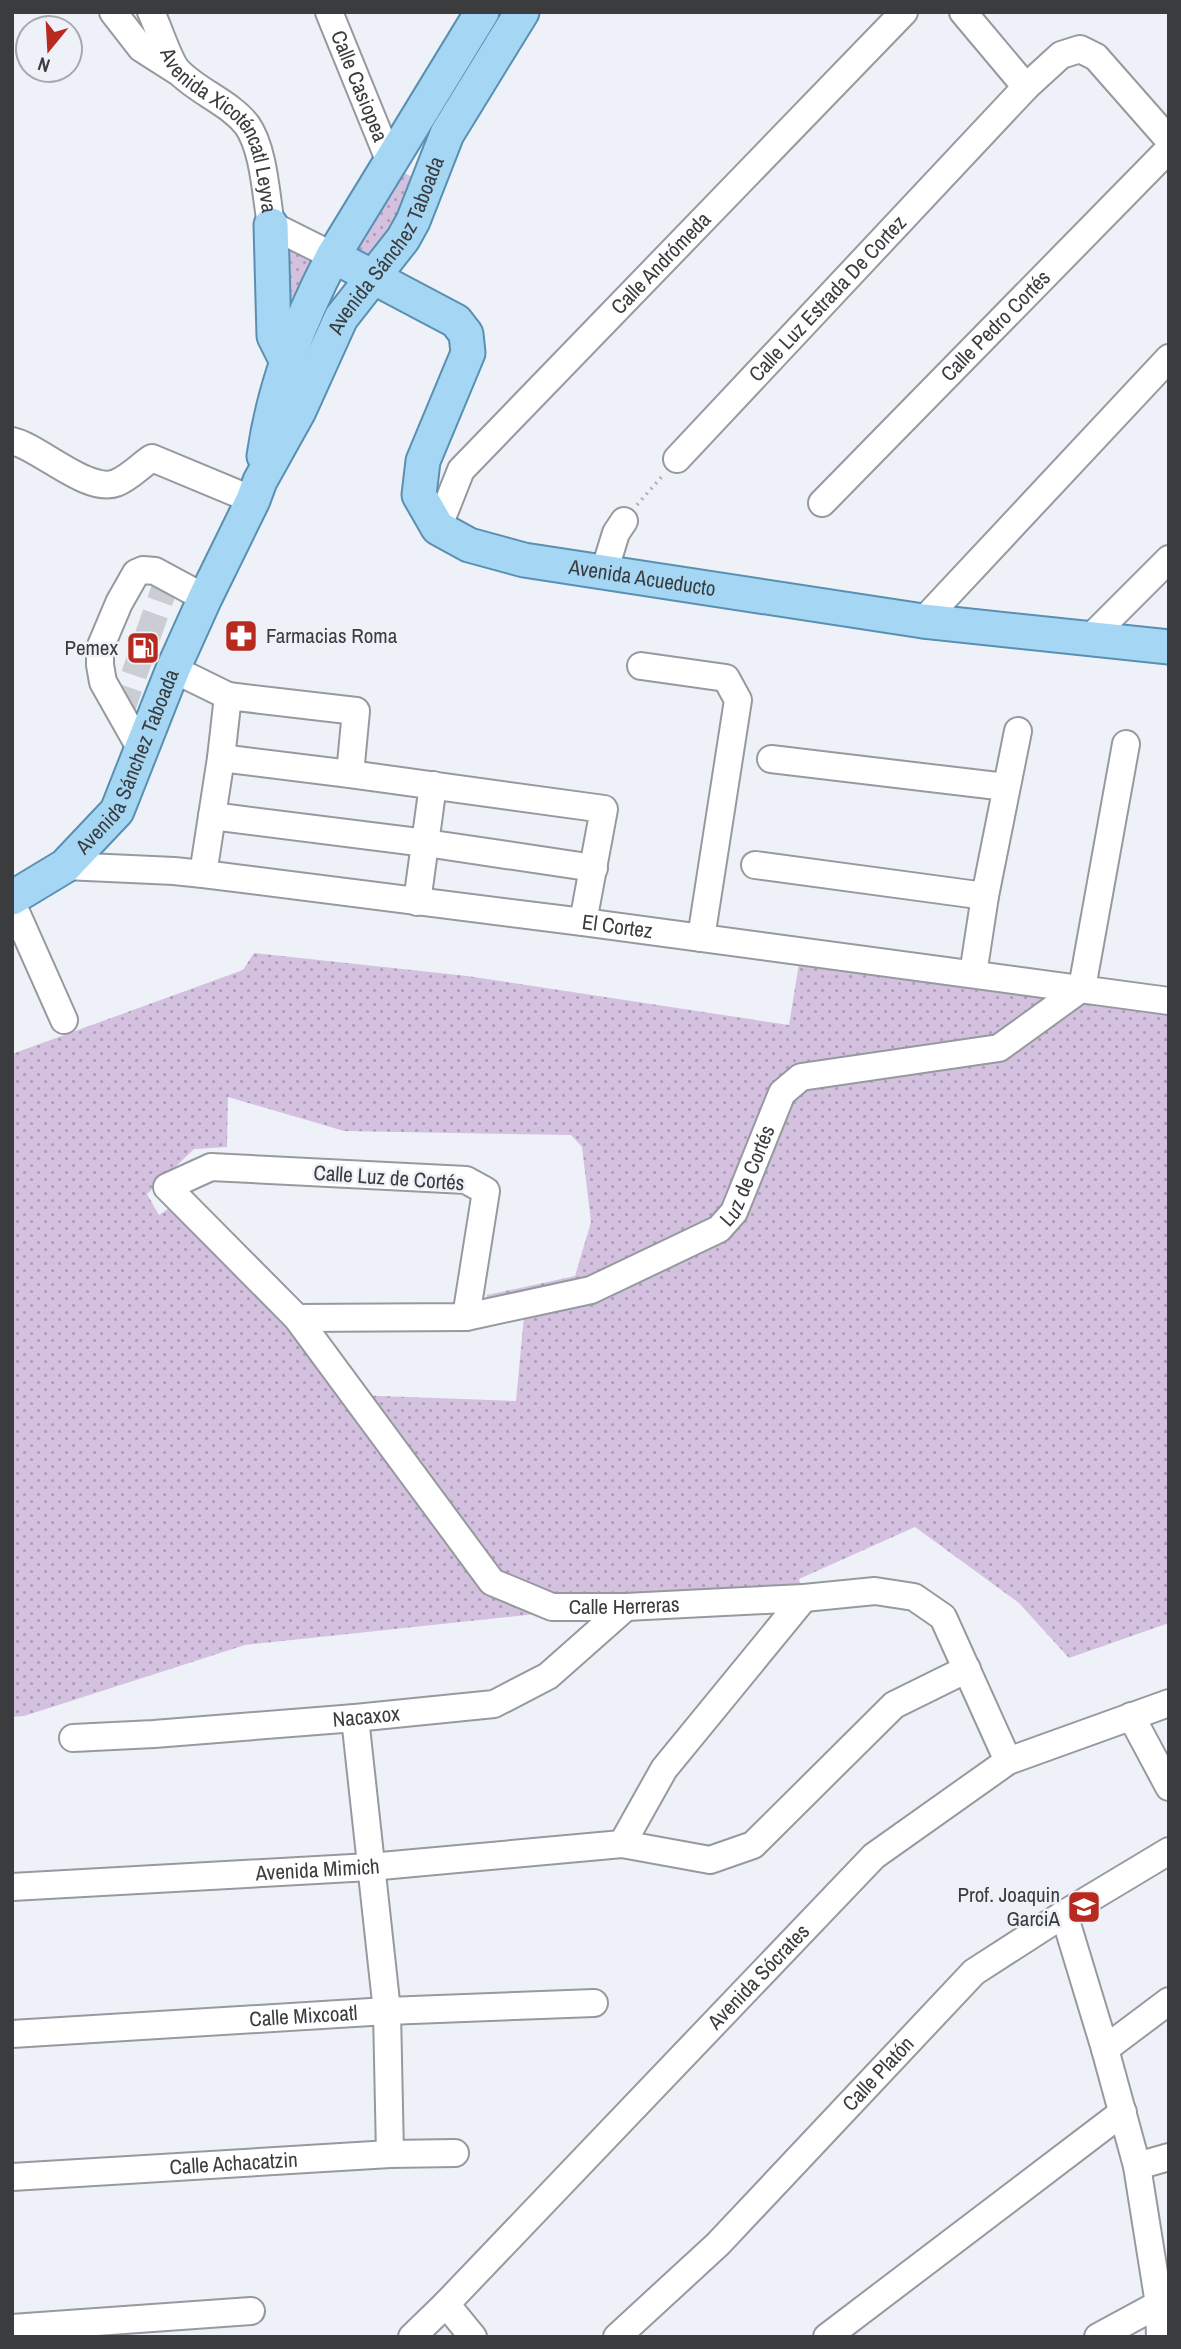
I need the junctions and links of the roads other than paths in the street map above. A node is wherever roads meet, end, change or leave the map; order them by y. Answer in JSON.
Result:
{"nodes":[{"id":1,"x":113,"y":12,"type":"edge"},
{"id":2,"x":151,"y":12,"type":"edge"},
{"id":3,"x":329,"y":12,"type":"edge"},
{"id":4,"x":482,"y":12,"type":"edge"},
{"id":5,"x":522,"y":12,"type":"edge"},
{"id":6,"x":904,"y":12,"type":"edge"},
{"id":7,"x":963,"y":12,"type":"edge"},
{"id":8,"x":177,"y":71,"type":"junction"},
{"id":9,"x":1026,"y":87,"type":"junction"},
{"id":10,"x":1169,"y":140,"type":"edge"},
{"id":11,"x":1169,"y":149,"type":"edge"},
{"id":12,"x":390,"y":162,"type":"junction"},
{"id":13,"x":426,"y":187,"type":"junction"},
{"id":14,"x":271,"y":225,"type":"junction"},
{"id":15,"x":333,"y":256,"type":"junction"},
{"id":16,"x":373,"y":276,"type":"junction"},
{"id":17,"x":1169,"y":358,"type":"edge"},
{"id":18,"x":286,"y":360,"type":"junction"},
{"id":19,"x":12,"y":441,"type":"edge"},
{"id":20,"x":677,"y":459,"type":"road end"},
{"id":21,"x":257,"y":491,"type":"junction"},
{"id":22,"x":822,"y":503,"type":"dead end"},
{"id":23,"x":624,"y":521,"type":"road end"},
{"id":24,"x":438,"y":528,"type":"junction"},
{"id":25,"x":1169,"y":559,"type":"edge"},
{"id":26,"x":604,"y":572,"type":"junction"},
{"id":27,"x":205,"y":598,"type":"junction"},
{"id":28,"x":923,"y":621,"type":"junction"},
{"id":29,"x":1089,"y":639,"type":"junction"},
{"id":30,"x":1169,"y":647,"type":"edge"},
{"id":31,"x":641,"y":666,"type":"dead end"},
{"id":32,"x":173,"y":669,"type":"junction"},
{"id":33,"x":228,"y":696,"type":"junction"},
{"id":34,"x":1018,"y":731,"type":"dead end"},
{"id":35,"x":1126,"y":744,"type":"dead end"},
{"id":36,"x":142,"y":751,"type":"junction"},
{"id":37,"x":220,"y":758,"type":"junction"},
{"id":38,"x":771,"y":759,"type":"dead end"},
{"id":39,"x":350,"y":774,"type":"junction"},
{"id":40,"x":433,"y":785,"type":"junction"},
{"id":41,"x":1006,"y":787,"type":"junction"},
{"id":42,"x":212,"y":816,"type":"junction"},
{"id":43,"x":426,"y":843,"type":"junction"},
{"id":44,"x":755,"y":865,"type":"dead end"},
{"id":45,"x":65,"y":866,"type":"junction"},
{"id":46,"x":594,"y":868,"type":"junction"},
{"id":47,"x":202,"y":874,"type":"junction"},
{"id":48,"x":985,"y":896,"type":"junction"},
{"id":49,"x":12,"y":901,"type":"edge"},
{"id":50,"x":417,"y":902,"type":"junction"},
{"id":51,"x":583,"y":922,"type":"junction"},
{"id":52,"x":701,"y":938,"type":"junction"},
{"id":53,"x":973,"y":974,"type":"junction"},
{"id":54,"x":1082,"y":988,"type":"junction"},
{"id":55,"x":1169,"y":1001,"type":"edge"},
{"id":56,"x":64,"y":1020,"type":"dead end"},
{"id":57,"x":167,"y":1187,"type":"joint"},
{"id":58,"x":466,"y":1317,"type":"junction"},
{"id":59,"x":297,"y":1318,"type":"junction"},
{"id":60,"x":804,"y":1598,"type":"junction"},
{"id":61,"x":626,"y":1607,"type":"junction"},
{"id":62,"x":967,"y":1669,"type":"junction"},
{"id":63,"x":1169,"y":1703,"type":"edge"},
{"id":64,"x":1131,"y":1716,"type":"junction"},
{"id":65,"x":355,"y":1718,"type":"junction"},
{"id":66,"x":73,"y":1738,"type":"dead end"},
{"id":67,"x":1008,"y":1761,"type":"junction"},
{"id":68,"x":1169,"y":1787,"type":"edge"},
{"id":69,"x":622,"y":1844,"type":"junction"},
{"id":70,"x":1169,"y":1851,"type":"edge"},
{"id":71,"x":370,"y":1867,"type":"junction"},
{"id":72,"x":12,"y":1888,"type":"edge"},
{"id":73,"x":1063,"y":1914,"type":"junction"},
{"id":74,"x":1169,"y":2001,"type":"edge"},
{"id":75,"x":594,"y":2003,"type":"dead end"},
{"id":76,"x":387,"y":2011,"type":"junction"},
{"id":77,"x":12,"y":2034,"type":"edge"},
{"id":78,"x":1105,"y":2049,"type":"junction"},
{"id":79,"x":1123,"y":2112,"type":"junction"},
{"id":80,"x":456,"y":2153,"type":"dead end"},
{"id":81,"x":390,"y":2154,"type":"junction"},
{"id":82,"x":1169,"y":2157,"type":"edge"},
{"id":83,"x":1137,"y":2166,"type":"junction"},
{"id":84,"x":12,"y":2177,"type":"edge"},
{"id":85,"x":1159,"y":2304,"type":"junction"},
{"id":86,"x":446,"y":2305,"type":"junction"},
{"id":87,"x":251,"y":2311,"type":"dead end"},
{"id":88,"x":12,"y":2328,"type":"edge"},
{"id":89,"x":412,"y":2337,"type":"edge"},
{"id":90,"x":473,"y":2337,"type":"edge"},
{"id":91,"x":617,"y":2337,"type":"edge"},
{"id":92,"x":827,"y":2337,"type":"edge"},
{"id":93,"x":1098,"y":2337,"type":"edge"},
{"id":94,"x":1160,"y":2337,"type":"edge"}],
"edges":[{"from":1,"to":8,"type":"street"},
{"from":2,"to":8,"type":"street","name":"Avenida Xicoténcatl Leyva"},
{"from":3,"to":12,"type":"street","name":"Calle Casiopea"},
{"from":4,"to":12,"type":"main road","name":"Avenida Sánchez Taboada"},
{"from":5,"to":13,"type":"main road","name":"Avenida Sánchez Taboada"},
{"from":6,"to":24,"type":"street","name":"Calle Andrómeda"},
{"from":7,"to":9,"type":"street"},
{"from":8,"to":14,"type":"street","name":"Avenida Xicoténcatl Leyva"},
{"from":9,"to":10,"type":"street","name":"Calle Luz Estrada De Cortez"},
{"from":9,"to":20,"type":"street","name":"Calle Luz Estrada De Cortez"},
{"from":11,"to":22,"type":"street","name":"Calle Pedro Cortés"},
{"from":12,"to":13,"type":"main road"},
{"from":12,"to":15,"type":"main road","name":"Avenida Sánchez Taboada"},
{"from":13,"to":16,"type":"main road","name":"Avenida Sánchez Taboada"},
{"from":14,"to":15,"type":"street","name":"Avenida Xicoténcatl Leyva"},
{"from":14,"to":18,"type":"main road"},
{"from":15,"to":16,"type":"main road"},
{"from":15,"to":18,"type":"main road","name":"Avenida Sánchez Taboada"},
{"from":16,"to":21,"type":"main road","name":"Avenida Sánchez Taboada"},
{"from":16,"to":24,"type":"main road"},
{"from":17,"to":28,"type":"street"},
{"from":18,"to":21,"type":"main road","name":"Avenida Sánchez Taboada"},
{"from":19,"to":21,"type":"street"},
{"from":21,"to":27,"type":"main road","name":"Avenida Sánchez Taboada"},
{"from":23,"to":26,"type":"street"},
{"from":24,"to":26,"type":"main road","name":"Avenida Acueducto"},
{"from":25,"to":29,"type":"street"},
{"from":26,"to":28,"type":"main road","name":"Avenida Acueducto"},
{"from":27,"to":32,"type":"main road","name":"Avenida Sánchez Taboada"},
{"from":27,"to":36,"type":"street"},
{"from":28,"to":29,"type":"main road","name":"Avenida Acueducto"},
{"from":29,"to":30,"type":"main road","name":"Avenida Acueducto"},
{"from":31,"to":52,"type":"street"},
{"from":32,"to":33,"type":"street"},
{"from":32,"to":36,"type":"main road","name":"Avenida Sánchez Taboada"},
{"from":33,"to":37,"type":"street"},
{"from":33,"to":39,"type":"street"},
{"from":34,"to":41,"type":"street"},
{"from":35,"to":54,"type":"street"},
{"from":36,"to":45,"type":"main road","name":"Avenida Sánchez Taboada"},
{"from":37,"to":39,"type":"street"},
{"from":37,"to":42,"type":"street"},
{"from":38,"to":41,"type":"street"},
{"from":39,"to":40,"type":"street"},
{"from":40,"to":43,"type":"street"},
{"from":40,"to":46,"type":"street"},
{"from":41,"to":48,"type":"street"},
{"from":42,"to":43,"type":"street"},
{"from":42,"to":47,"type":"street"},
{"from":43,"to":46,"type":"street"},
{"from":43,"to":50,"type":"street"},
{"from":44,"to":48,"type":"street"},
{"from":45,"to":47,"type":"street","name":"El Cortez"},
{"from":45,"to":49,"type":"main road","name":"Avenida Sánchez Taboada"},
{"from":46,"to":51,"type":"street"},
{"from":47,"to":50,"type":"street","name":"El Cortez"},
{"from":48,"to":53,"type":"street"},
{"from":49,"to":56,"type":"street"},
{"from":50,"to":51,"type":"street","name":"El Cortez"},
{"from":51,"to":52,"type":"street","name":"El Cortez"},
{"from":52,"to":53,"type":"street","name":"El Cortez"},
{"from":53,"to":54,"type":"street","name":"El Cortez"},
{"from":54,"to":55,"type":"street","name":"El Cortez"},
{"from":54,"to":58,"type":"street","name":"Luz de Cortés"},
{"from":57,"to":58,"type":"street","name":"Calle Luz de Cortés"},
{"from":57,"to":59,"type":"street","name":"Calle Herreras"},
{"from":58,"to":59,"type":"street","name":"Luz de Cortés"},
{"from":59,"to":61,"type":"street","name":"Calle Herreras"},
{"from":60,"to":61,"type":"street","name":"Calle Herreras"},
{"from":60,"to":62,"type":"street","name":"Calle Herreras"},
{"from":60,"to":69,"type":"street"},
{"from":61,"to":65,"type":"street","name":"Nacaxox"},
{"from":62,"to":67,"type":"street","name":"Calle Herreras"},
{"from":62,"to":69,"type":"street","name":"Avenida Mimich"},
{"from":63,"to":64,"type":"street","name":"Avenida Sócrates"},
{"from":64,"to":67,"type":"street","name":"Avenida Sócrates"},
{"from":64,"to":68,"type":"street"},
{"from":65,"to":66,"type":"street","name":"Nacaxox"},
{"from":65,"to":71,"type":"street"},
{"from":67,"to":86,"type":"street","name":"Avenida Sócrates"},
{"from":69,"to":71,"type":"street","name":"Avenida Mimich"},
{"from":70,"to":73,"type":"street","name":"Calle Platón"},
{"from":71,"to":72,"type":"street","name":"Avenida Mimich"},
{"from":71,"to":76,"type":"street"},
{"from":73,"to":78,"type":"street"},
{"from":73,"to":91,"type":"street","name":"Calle Platón"},
{"from":74,"to":78,"type":"street"},
{"from":75,"to":76,"type":"street","name":"Calle Mixcoatl"},
{"from":76,"to":77,"type":"street","name":"Calle Mixcoatl"},
{"from":76,"to":81,"type":"street"},
{"from":78,"to":79,"type":"street"},
{"from":79,"to":83,"type":"street"},
{"from":79,"to":92,"type":"street"},
{"from":80,"to":81,"type":"street","name":"Calle Achacatzin"},
{"from":81,"to":84,"type":"street","name":"Calle Achacatzin"},
{"from":82,"to":83,"type":"street"},
{"from":83,"to":85,"type":"street"},
{"from":85,"to":93,"type":"street"},
{"from":85,"to":94,"type":"street"},
{"from":86,"to":89,"type":"street","name":"Avenida Sócrates"},
{"from":86,"to":90,"type":"street"},
{"from":87,"to":88,"type":"street"}]}
